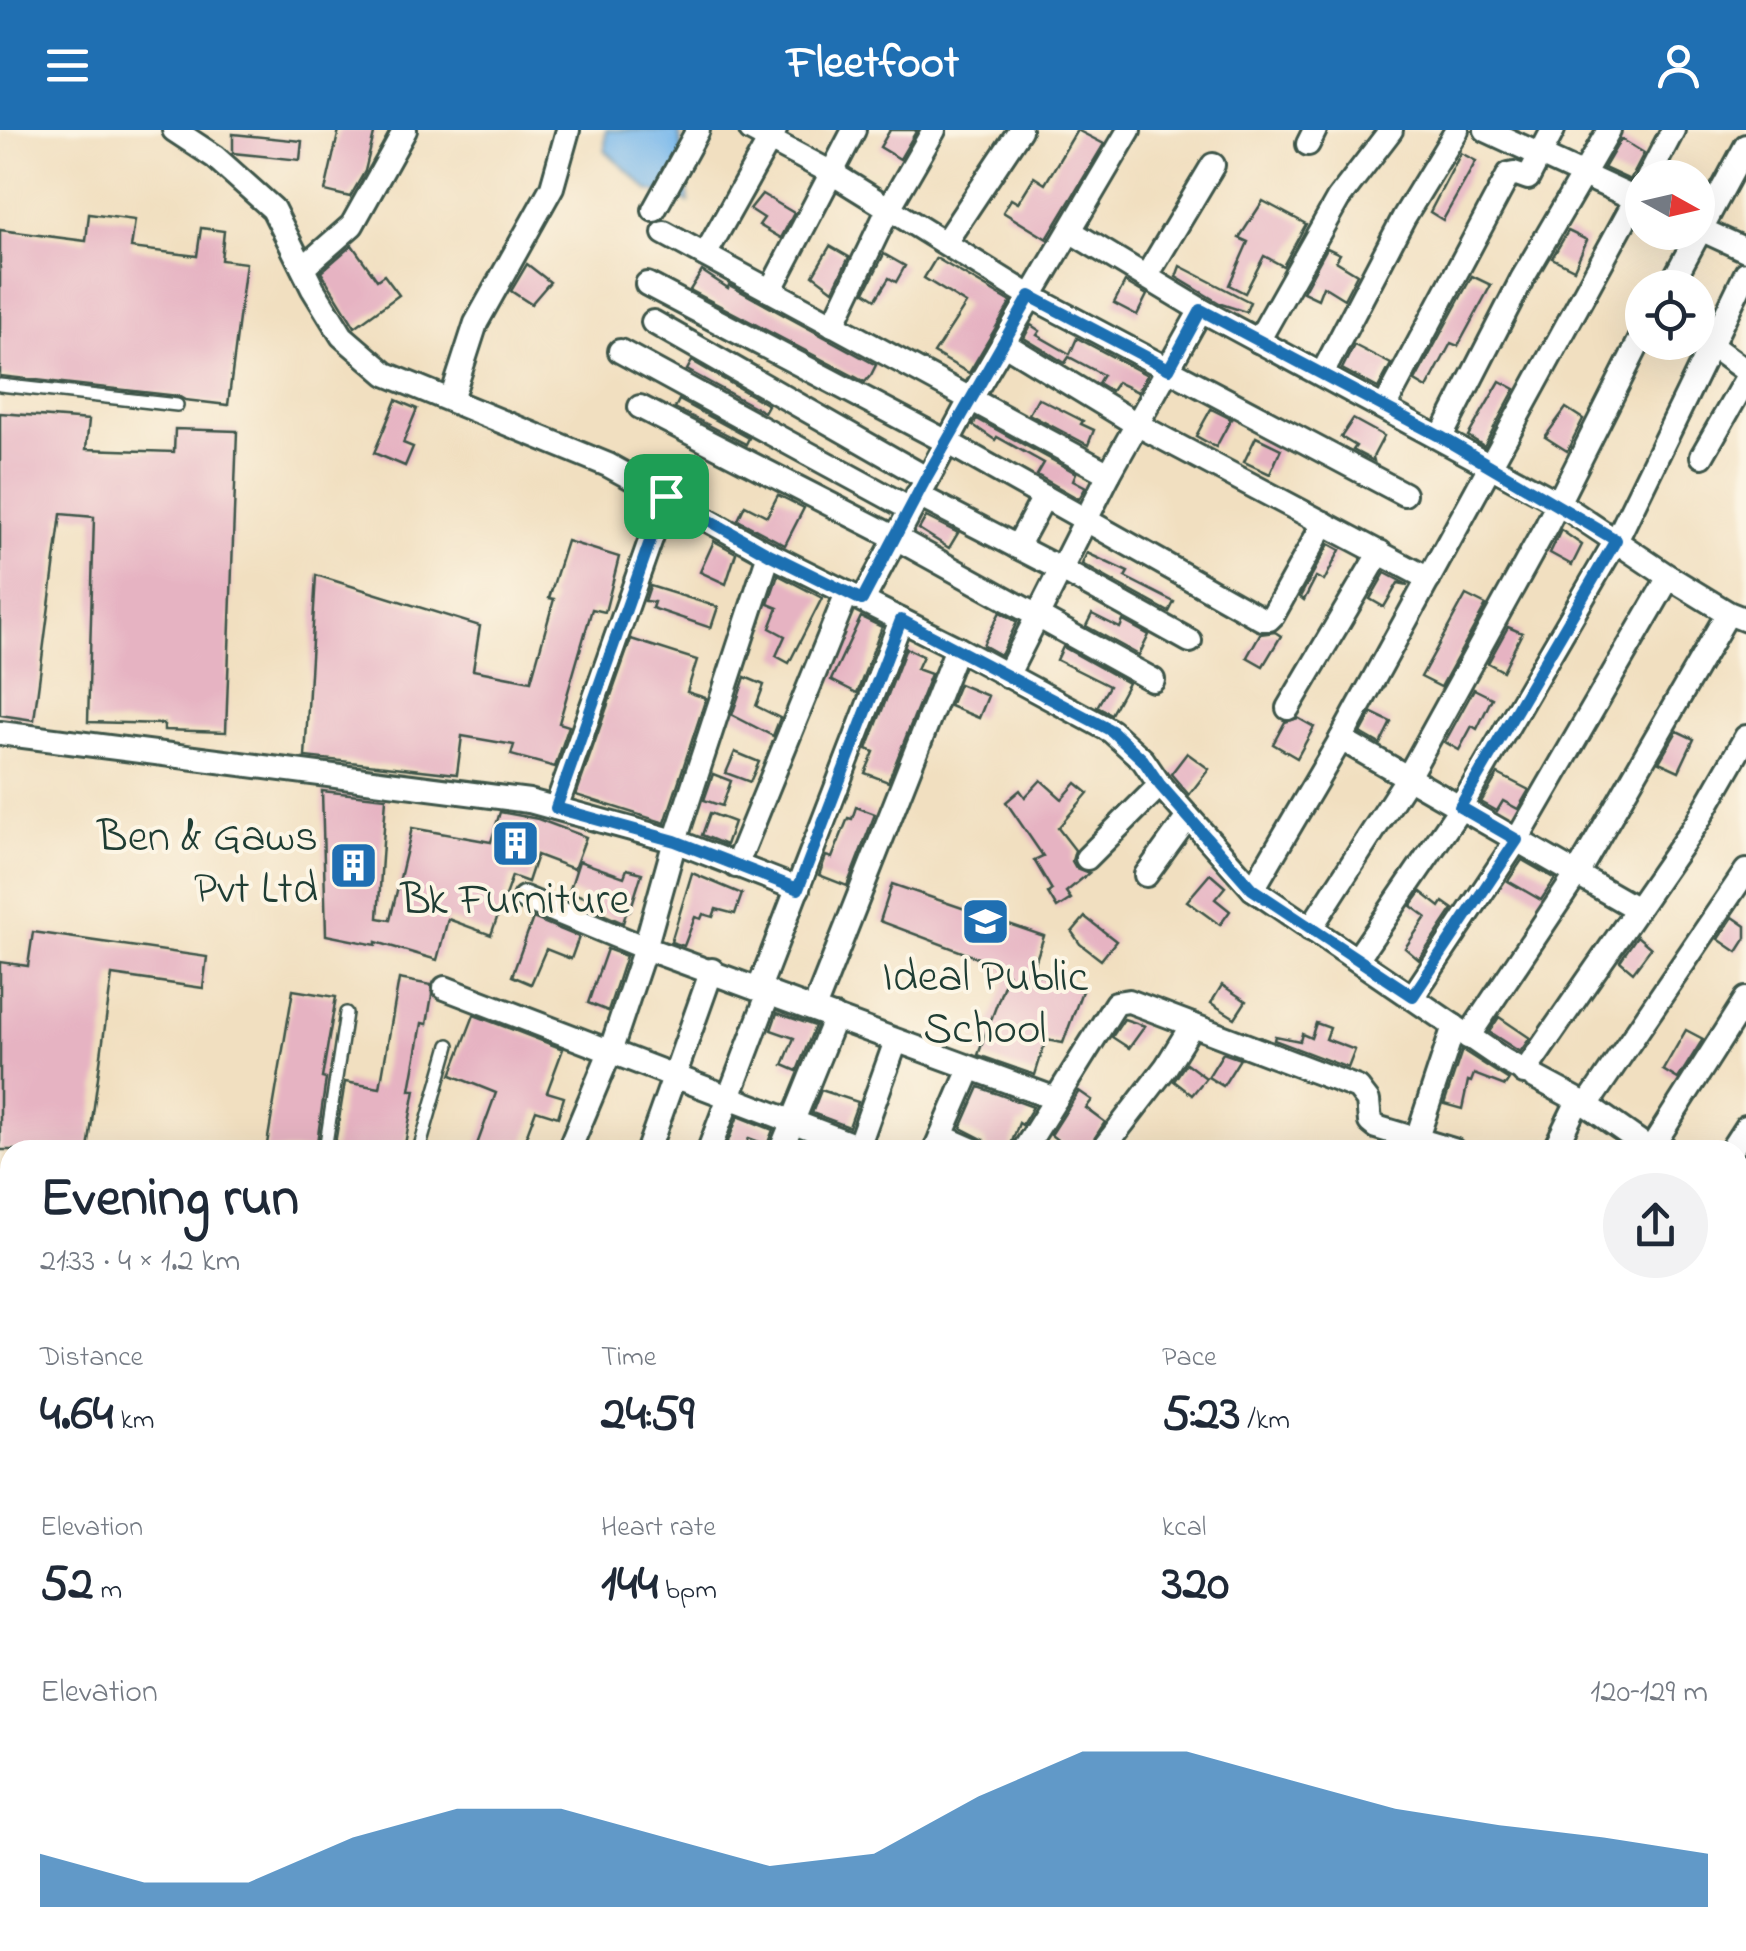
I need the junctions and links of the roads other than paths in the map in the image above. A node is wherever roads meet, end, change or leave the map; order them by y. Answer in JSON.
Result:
{"nodes":[{"id":1,"x":174,"y":130,"type":"edge"},
{"id":2,"x":405,"y":130,"type":"edge"},
{"id":3,"x":568,"y":130,"type":"edge"},
{"id":4,"x":698,"y":130,"type":"edge"},
{"id":5,"x":854,"y":130,"type":"edge"},
{"id":6,"x":934,"y":130,"type":"edge"},
{"id":7,"x":1020,"y":130,"type":"edge"},
{"id":8,"x":1129,"y":130,"type":"edge"},
{"id":9,"x":1391,"y":130,"type":"edge"},
{"id":10,"x":1458,"y":130,"type":"edge"},
{"id":11,"x":1486,"y":130,"type":"edge"},
{"id":12,"x":1553,"y":130,"type":"edge"},
{"id":13,"x":1609,"y":130,"type":"edge"},
{"id":14,"x":1674,"y":130,"type":"edge"},
{"id":15,"x":765,"y":133,"type":"edge"},
{"id":16,"x":1746,"y":146,"type":"edge"},
{"id":17,"x":1539,"y":156,"type":"junction"},
{"id":18,"x":1658,"y":160,"type":"edge"},
{"id":19,"x":1213,"y":165,"type":"dead end"},
{"id":20,"x":830,"y":172,"type":"junction"},
{"id":21,"x":1584,"y":174,"type":"junction"},
{"id":22,"x":1625,"y":191,"type":"edge"},
{"id":23,"x":1715,"y":201,"type":"edge"},
{"id":24,"x":889,"y":208,"type":"junction"},
{"id":25,"x":654,"y":210,"type":"dead end"},
{"id":26,"x":1625,"y":224,"type":"edge"},
{"id":27,"x":1070,"y":231,"type":"junction"},
{"id":28,"x":664,"y":233,"type":"dead end"},
{"id":29,"x":1715,"y":235,"type":"edge"},
{"id":30,"x":946,"y":241,"type":"junction"},
{"id":31,"x":1746,"y":250,"type":"edge"},
{"id":32,"x":705,"y":255,"type":"junction"},
{"id":33,"x":303,"y":268,"type":"junction"},
{"id":34,"x":1746,"y":274,"type":"edge"},
{"id":35,"x":1146,"y":276,"type":"junction"},
{"id":36,"x":647,"y":284,"type":"dead end"},
{"id":37,"x":770,"y":291,"type":"junction"},
{"id":38,"x":1030,"y":296,"type":"junction"},
{"id":39,"x":1201,"y":310,"type":"junction"},
{"id":40,"x":653,"y":322,"type":"dead end"},
{"id":41,"x":833,"y":325,"type":"junction"},
{"id":42,"x":1715,"y":340,"type":"edge"},
{"id":43,"x":1258,"y":341,"type":"junction"},
{"id":44,"x":1002,"y":343,"type":"junction"},
{"id":45,"x":1715,"y":348,"type":"edge"},
{"id":46,"x":620,"y":351,"type":"dead end"},
{"id":47,"x":1630,"y":360,"type":"edge"},
{"id":48,"x":1705,"y":360,"type":"edge"},
{"id":49,"x":1169,"y":369,"type":"junction"},
{"id":50,"x":1746,"y":371,"type":"edge"},
{"id":51,"x":1322,"y":374,"type":"junction"},
{"id":52,"x":1746,"y":380,"type":"edge"},
{"id":53,"x":0,"y":385,"type":"edge"},
{"id":54,"x":450,"y":400,"type":"junction"},
{"id":55,"x":970,"y":400,"type":"junction"},
{"id":56,"x":178,"y":405,"type":"dead end"},
{"id":57,"x":1384,"y":406,"type":"junction"},
{"id":58,"x":640,"y":407,"type":"dead end"},
{"id":59,"x":1138,"y":425,"type":"junction"},
{"id":60,"x":1441,"y":437,"type":"junction"},
{"id":61,"x":947,"y":442,"type":"junction"},
{"id":62,"x":1702,"y":456,"type":"dead end"},
{"id":63,"x":1492,"y":466,"type":"junction"},
{"id":64,"x":1109,"y":474,"type":"junction"},
{"id":65,"x":918,"y":494,"type":"junction"},
{"id":66,"x":1404,"y":494,"type":"dead end"},
{"id":67,"x":666,"y":496,"type":"junction"},
{"id":68,"x":1044,"y":497,"type":"junction"},
{"id":69,"x":1559,"y":503,"type":"junction"},
{"id":70,"x":1086,"y":520,"type":"junction"},
{"id":71,"x":1324,"y":523,"type":"junction"},
{"id":72,"x":896,"y":538,"type":"junction"},
{"id":73,"x":1616,"y":540,"type":"junction"},
{"id":74,"x":1017,"y":547,"type":"junction"},
{"id":75,"x":1380,"y":552,"type":"junction"},
{"id":76,"x":769,"y":554,"type":"junction"},
{"id":77,"x":1060,"y":569,"type":"junction"},
{"id":78,"x":1669,"y":577,"type":"junction"},
{"id":79,"x":1429,"y":579,"type":"junction"},
{"id":80,"x":855,"y":596,"type":"junction"},
{"id":81,"x":1035,"y":615,"type":"junction"},
{"id":82,"x":1737,"y":616,"type":"edge"},
{"id":83,"x":901,"y":620,"type":"junction"},
{"id":84,"x":1190,"y":641,"type":"dead end"},
{"id":85,"x":958,"y":648,"type":"junction"},
{"id":86,"x":1007,"y":676,"type":"junction"},
{"id":87,"x":1153,"y":680,"type":"dead end"},
{"id":88,"x":1288,"y":708,"type":"dead end"},
{"id":89,"x":0,"y":733,"type":"edge"},
{"id":90,"x":1746,"y":737,"type":"edge"},
{"id":91,"x":1341,"y":738,"type":"junction"},
{"id":92,"x":1408,"y":777,"type":"junction"},
{"id":93,"x":1160,"y":785,"type":"junction"},
{"id":94,"x":1460,"y":807,"type":"junction"},
{"id":95,"x":556,"y":808,"type":"junction"},
{"id":96,"x":1188,"y":817,"type":"junction"},
{"id":97,"x":1517,"y":840,"type":"junction"},
{"id":98,"x":675,"y":841,"type":"junction"},
{"id":99,"x":1087,"y":858,"type":"dead end"},
{"id":100,"x":736,"y":866,"type":"junction"},
{"id":101,"x":1746,"y":872,"type":"edge"},
{"id":102,"x":1577,"y":874,"type":"junction"},
{"id":103,"x":1146,"y":875,"type":"dead end"},
{"id":104,"x":798,"y":889,"type":"junction"},
{"id":105,"x":1252,"y":889,"type":"junction"},
{"id":106,"x":524,"y":898,"type":"dead end"},
{"id":107,"x":1637,"y":908,"type":"junction"},
{"id":108,"x":1310,"y":929,"type":"junction"},
{"id":109,"x":645,"y":948,"type":"junction"},
{"id":110,"x":1357,"y":959,"type":"junction"},
{"id":111,"x":712,"y":970,"type":"junction"},
{"id":112,"x":444,"y":988,"type":"dead end"},
{"id":113,"x":764,"y":990,"type":"junction"},
{"id":114,"x":1413,"y":996,"type":"junction"},
{"id":115,"x":1746,"y":999,"type":"edge"},
{"id":116,"x":346,"y":1013,"type":"dead end"},
{"id":117,"x":825,"y":1013,"type":"junction"},
{"id":118,"x":1192,"y":1025,"type":"junction"},
{"id":119,"x":1461,"y":1032,"type":"junction"},
{"id":120,"x":896,"y":1040,"type":"junction"},
{"id":121,"x":449,"y":1046,"type":"dead end"},
{"id":122,"x":610,"y":1052,"type":"junction"},
{"id":123,"x":970,"y":1069,"type":"junction"},
{"id":124,"x":1524,"y":1073,"type":"junction"},
{"id":125,"x":673,"y":1076,"type":"junction"},
{"id":126,"x":731,"y":1098,"type":"junction"},
{"id":127,"x":1056,"y":1099,"type":"junction"},
{"id":128,"x":1582,"y":1103,"type":"junction"},
{"id":129,"x":792,"y":1121,"type":"junction"},
{"id":130,"x":327,"y":1140,"type":"edge"},
{"id":131,"x":422,"y":1140,"type":"edge"},
{"id":132,"x":573,"y":1140,"type":"edge"},
{"id":133,"x":651,"y":1140,"type":"edge"},
{"id":134,"x":713,"y":1140,"type":"edge"},
{"id":135,"x":784,"y":1140,"type":"edge"},
{"id":136,"x":839,"y":1140,"type":"edge"},
{"id":137,"x":864,"y":1140,"type":"edge"},
{"id":138,"x":939,"y":1140,"type":"edge"},
{"id":139,"x":1030,"y":1140,"type":"edge"},
{"id":140,"x":1110,"y":1140,"type":"edge"},
{"id":141,"x":1406,"y":1140,"type":"edge"},
{"id":142,"x":1416,"y":1140,"type":"edge"},
{"id":143,"x":1560,"y":1140,"type":"edge"},
{"id":144,"x":1636,"y":1140,"type":"edge"},
{"id":145,"x":1656,"y":1140,"type":"edge"}],
"edges":[{"from":1,"to":33,"type":"street"},
{"from":2,"to":33,"type":"street"},
{"from":3,"to":54,"type":"street"},
{"from":4,"to":25,"type":"street"},
{"from":5,"to":20,"type":"street"},
{"from":6,"to":24,"type":"street"},
{"from":7,"to":30,"type":"street"},
{"from":8,"to":27,"type":"street"},
{"from":9,"to":43,"type":"street"},
{"from":10,"to":51,"type":"street"},
{"from":11,"to":17,"type":"street"},
{"from":12,"to":17,"type":"street"},
{"from":13,"to":21,"type":"street"},
{"from":14,"to":18,"type":"street"},
{"from":15,"to":20,"type":"street"},
{"from":15,"to":32,"type":"street"},
{"from":16,"to":23,"type":"street"},
{"from":17,"to":21,"type":"street"},
{"from":17,"to":57,"type":"street"},
{"from":19,"to":35,"type":"street"},
{"from":20,"to":24,"type":"street"},
{"from":20,"to":37,"type":"street"},
{"from":21,"to":22,"type":"street"},
{"from":21,"to":60,"type":"street"},
{"from":24,"to":30,"type":"street"},
{"from":24,"to":41,"type":"street"},
{"from":26,"to":63,"type":"street"},
{"from":27,"to":35,"type":"street"},
{"from":27,"to":38,"type":"street"},
{"from":28,"to":32,"type":"street"},
{"from":29,"to":31,"type":"street"},
{"from":30,"to":38,"type":"street"},
{"from":32,"to":37,"type":"street"},
{"from":33,"to":54,"type":"street"},
{"from":34,"to":42,"type":"street"},
{"from":35,"to":39,"type":"street"},
{"from":36,"to":61,"type":"street"},
{"from":37,"to":41,"type":"street"},
{"from":38,"to":44,"type":"street"},
{"from":38,"to":49,"type":"street"},
{"from":39,"to":43,"type":"street"},
{"from":39,"to":49,"type":"street"},
{"from":40,"to":65,"type":"street"},
{"from":41,"to":55,"type":"street"},
{"from":43,"to":51,"type":"street"},
{"from":44,"to":55,"type":"street"},
{"from":44,"to":59,"type":"street"},
{"from":45,"to":50,"type":"street"},
{"from":46,"to":65,"type":"street"},
{"from":47,"to":69,"type":"street"},
{"from":48,"to":73,"type":"street"},
{"from":49,"to":59,"type":"street"},
{"from":49,"to":66,"type":"street"},
{"from":51,"to":57,"type":"street"},
{"from":52,"to":62,"type":"street"},
{"from":53,"to":56,"type":"lane"},
{"from":54,"to":67,"type":"street"},
{"from":55,"to":61,"type":"street"},
{"from":55,"to":64,"type":"street"},
{"from":57,"to":60,"type":"street"},
{"from":58,"to":72,"type":"street"},
{"from":59,"to":64,"type":"street"},
{"from":59,"to":71,"type":"street"},
{"from":60,"to":63,"type":"street"},
{"from":61,"to":65,"type":"street"},
{"from":61,"to":68,"type":"street"},
{"from":63,"to":69,"type":"street"},
{"from":63,"to":79,"type":"street"},
{"from":64,"to":70,"type":"street"},
{"from":65,"to":72,"type":"street"},
{"from":65,"to":74,"type":"street"},
{"from":67,"to":76,"type":"street"},
{"from":67,"to":95,"type":"street"},
{"from":68,"to":70,"type":"street"},
{"from":68,"to":74,"type":"street"},
{"from":69,"to":73,"type":"street"},
{"from":69,"to":92,"type":"street"},
{"from":70,"to":71,"type":"street"},
{"from":70,"to":77,"type":"street"},
{"from":71,"to":75,"type":"street"},
{"from":72,"to":80,"type":"street"},
{"from":72,"to":81,"type":"street"},
{"from":73,"to":78,"type":"street"},
{"from":73,"to":94,"type":"street"},
{"from":74,"to":77,"type":"street"},
{"from":75,"to":79,"type":"street"},
{"from":75,"to":88,"type":"street"},
{"from":76,"to":80,"type":"street"},
{"from":76,"to":98,"type":"street"},
{"from":77,"to":81,"type":"street"},
{"from":77,"to":84,"type":"street"},
{"from":78,"to":82,"type":"street"},
{"from":78,"to":97,"type":"street"},
{"from":79,"to":91,"type":"street"},
{"from":80,"to":83,"type":"street"},
{"from":80,"to":100,"type":"street"},
{"from":81,"to":86,"type":"street"},
{"from":81,"to":87,"type":"street"},
{"from":82,"to":102,"type":"street"},
{"from":83,"to":85,"type":"street"},
{"from":83,"to":104,"type":"street"},
{"from":85,"to":86,"type":"street"},
{"from":85,"to":117,"type":"street"},
{"from":86,"to":93,"type":"street"},
{"from":89,"to":95,"type":"street"},
{"from":90,"to":107,"type":"street"},
{"from":91,"to":92,"type":"street"},
{"from":91,"to":105,"type":"street"},
{"from":92,"to":94,"type":"street"},
{"from":92,"to":108,"type":"street"},
{"from":93,"to":96,"type":"street"},
{"from":93,"to":99,"type":"street"},
{"from":94,"to":97,"type":"street"},
{"from":94,"to":110,"type":"street"},
{"from":95,"to":98,"type":"street"},
{"from":96,"to":103,"type":"street"},
{"from":96,"to":105,"type":"street"},
{"from":97,"to":102,"type":"street"},
{"from":97,"to":114,"type":"street"},
{"from":98,"to":100,"type":"street"},
{"from":98,"to":109,"type":"street"},
{"from":100,"to":104,"type":"street"},
{"from":101,"to":128,"type":"street"},
{"from":102,"to":107,"type":"street"},
{"from":102,"to":119,"type":"street"},
{"from":104,"to":113,"type":"street"},
{"from":105,"to":108,"type":"street"},
{"from":106,"to":109,"type":"street"},
{"from":107,"to":124,"type":"street"},
{"from":108,"to":110,"type":"street"},
{"from":109,"to":111,"type":"street"},
{"from":109,"to":122,"type":"street"},
{"from":110,"to":114,"type":"street"},
{"from":111,"to":113,"type":"street"},
{"from":111,"to":125,"type":"street"},
{"from":112,"to":122,"type":"street"},
{"from":113,"to":117,"type":"street"},
{"from":113,"to":126,"type":"street"},
{"from":114,"to":119,"type":"street"},
{"from":115,"to":145,"type":"street"},
{"from":116,"to":130,"type":"lane"},
{"from":117,"to":120,"type":"street"},
{"from":117,"to":129,"type":"street"},
{"from":118,"to":127,"type":"street"},
{"from":118,"to":140,"type":"street"},
{"from":118,"to":141,"type":"street"},
{"from":119,"to":124,"type":"street"},
{"from":119,"to":142,"type":"street"},
{"from":120,"to":123,"type":"street"},
{"from":120,"to":137,"type":"street"},
{"from":121,"to":131,"type":"lane"},
{"from":122,"to":125,"type":"street"},
{"from":122,"to":132,"type":"street"},
{"from":123,"to":127,"type":"street"},
{"from":123,"to":138,"type":"street"},
{"from":124,"to":128,"type":"street"},
{"from":125,"to":126,"type":"street"},
{"from":125,"to":133,"type":"street"},
{"from":126,"to":129,"type":"street"},
{"from":126,"to":134,"type":"street"},
{"from":127,"to":139,"type":"street"},
{"from":128,"to":143,"type":"street"},
{"from":128,"to":144,"type":"street"},
{"from":129,"to":135,"type":"street"},
{"from":129,"to":136,"type":"street"}]}
